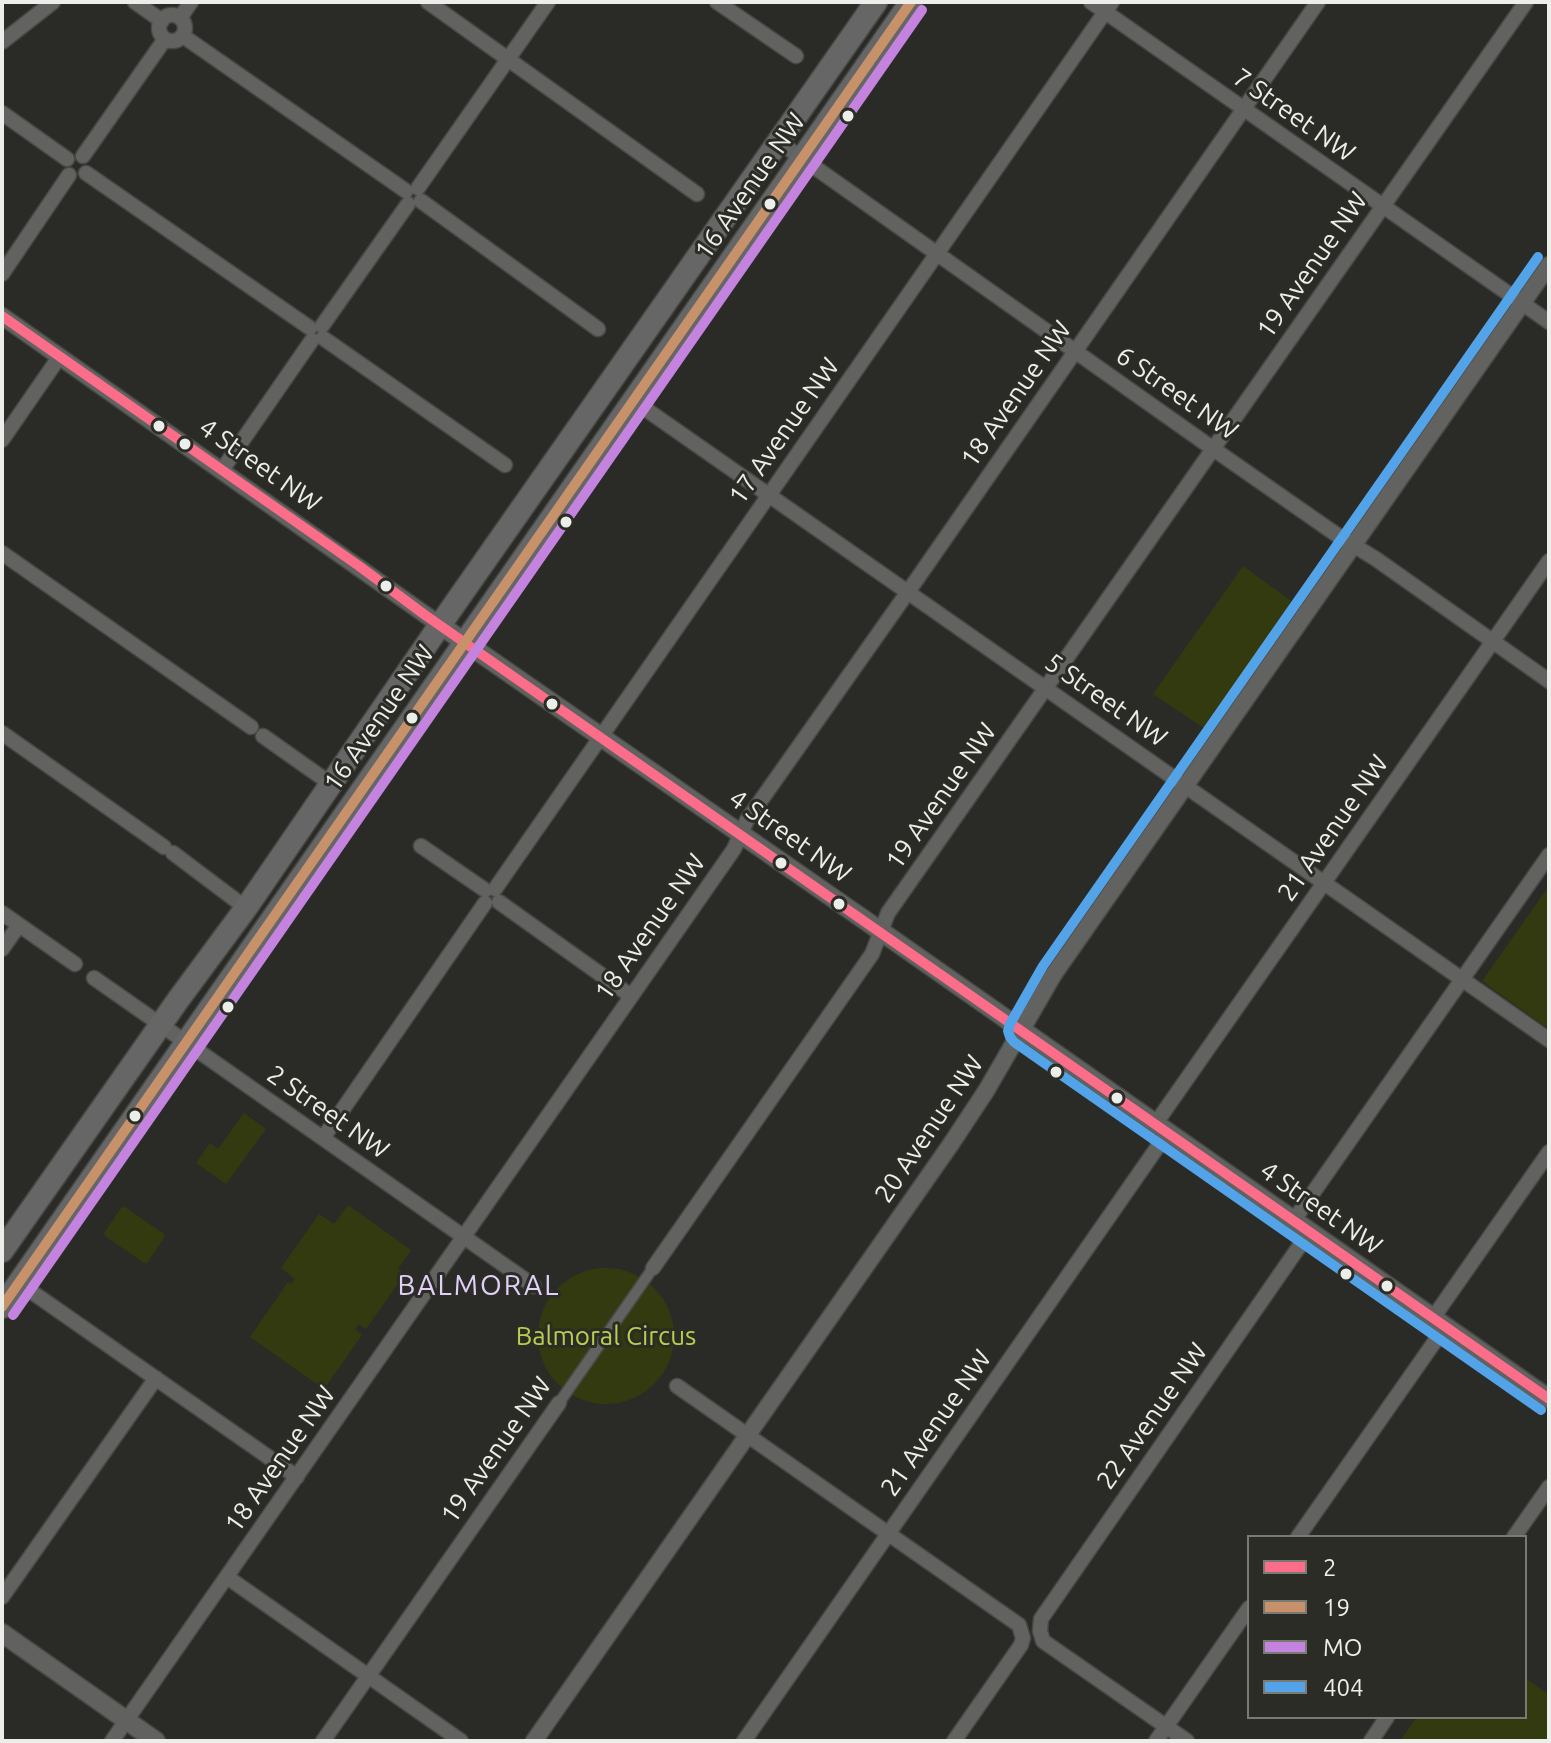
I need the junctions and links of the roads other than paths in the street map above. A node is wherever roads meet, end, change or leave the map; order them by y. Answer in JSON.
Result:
{"nodes":[{"id":1,"x":53,"y":2,"type":"edge"},
{"id":2,"x":135,"y":2,"type":"edge"},
{"id":3,"x":191,"y":2,"type":"edge"},
{"id":4,"x":428,"y":2,"type":"edge"},
{"id":5,"x":548,"y":2,"type":"edge"},
{"id":6,"x":717,"y":2,"type":"edge"},
{"id":7,"x":876,"y":2,"type":"edge"},
{"id":8,"x":911,"y":2,"type":"edge"},
{"id":9,"x":1091,"y":2,"type":"edge"},
{"id":10,"x":1318,"y":2,"type":"edge"},
{"id":11,"x":1526,"y":2,"type":"edge"},
{"id":12,"x":1109,"y":7,"type":"edge"},
{"id":13,"x":180,"y":18,"type":"junction"},
{"id":14,"x":162,"y":21,"type":"junction"},
{"id":15,"x":183,"y":36,"type":"junction"},
{"id":16,"x":165,"y":39,"type":"junction"},
{"id":17,"x":2,"y":42,"type":"edge"},
{"id":18,"x":796,"y":56,"type":"dead end"},
{"id":19,"x":509,"y":58,"type":"junction"},
{"id":20,"x":1244,"y":109,"type":"junction"},
{"id":21,"x":2,"y":113,"type":"edge"},
{"id":22,"x":779,"y":142,"type":"junction"},
{"id":23,"x":83,"y":156,"type":"junction"},
{"id":24,"x":803,"y":158,"type":"junction"},
{"id":25,"x":67,"y":159,"type":"junction"},
{"id":26,"x":86,"y":173,"type":"junction"},
{"id":27,"x":69,"y":175,"type":"junction"},
{"id":28,"x":697,"y":194,"type":"dead end"},
{"id":29,"x":413,"y":196,"type":"junction"},
{"id":30,"x":1383,"y":206,"type":"junction"},
{"id":31,"x":937,"y":253,"type":"junction"},
{"id":32,"x":1549,"y":265,"type":"edge"},
{"id":33,"x":3,"y":270,"type":"edge"},
{"id":34,"x":1522,"y":303,"type":"junction"},
{"id":35,"x":2,"y":316,"type":"edge"},
{"id":36,"x":1549,"y":322,"type":"edge"},
{"id":37,"x":598,"y":329,"type":"dead end"},
{"id":38,"x":317,"y":333,"type":"junction"},
{"id":39,"x":1075,"y":351,"type":"junction"},
{"id":40,"x":60,"y":356,"type":"junction"},
{"id":41,"x":634,"y":401,"type":"junction"},
{"id":42,"x":2,"y":440,"type":"edge"},
{"id":43,"x":1212,"y":448,"type":"junction"},
{"id":44,"x":505,"y":465,"type":"dead end"},
{"id":45,"x":222,"y":470,"type":"junction"},
{"id":46,"x":769,"y":494,"type":"junction"},
{"id":47,"x":1353,"y":545,"type":"junction"},
{"id":48,"x":2,"y":553,"type":"edge"},
{"id":49,"x":1549,"y":561,"type":"edge"},
{"id":50,"x":908,"y":592,"type":"junction"},
{"id":51,"x":440,"y":625,"type":"junction"},
{"id":52,"x":466,"y":642,"type":"junction"},
{"id":53,"x":1493,"y":642,"type":"junction"},
{"id":54,"x":1549,"y":681,"type":"edge"},
{"id":55,"x":1046,"y":688,"type":"junction"},
{"id":56,"x":251,"y":727,"type":"dead end"},
{"id":57,"x":2,"y":733,"type":"edge"},
{"id":58,"x":263,"y":736,"type":"dead end"},
{"id":59,"x":601,"y":736,"type":"junction"},
{"id":60,"x":331,"y":784,"type":"junction"},
{"id":61,"x":1185,"y":785,"type":"junction"},
{"id":62,"x":741,"y":834,"type":"junction"},
{"id":63,"x":421,"y":846,"type":"dead end"},
{"id":64,"x":1549,"y":855,"type":"edge"},
{"id":65,"x":1324,"y":882,"type":"junction"},
{"id":66,"x":491,"y":896,"type":"junction"},
{"id":67,"x":246,"y":908,"type":"junction"},
{"id":68,"x":2,"y":913,"type":"edge"},
{"id":69,"x":19,"y":925,"type":"junction"},
{"id":70,"x":881,"y":931,"type":"junction"},
{"id":71,"x":2,"y":949,"type":"edge"},
{"id":72,"x":75,"y":964,"type":"dead end"},
{"id":73,"x":94,"y":978,"type":"dead end"},
{"id":74,"x":1464,"y":979,"type":"junction"},
{"id":75,"x":631,"y":996,"type":"junction"},
{"id":76,"x":161,"y":1024,"type":"junction"},
{"id":77,"x":1022,"y":1031,"type":"junction"},
{"id":78,"x":1549,"y":1040,"type":"edge"},
{"id":79,"x":187,"y":1042,"type":"junction"},
{"id":80,"x":1162,"y":1128,"type":"junction"},
{"id":81,"x":323,"y":1138,"type":"junction"},
{"id":82,"x":1549,"y":1152,"type":"edge"},
{"id":83,"x":1302,"y":1226,"type":"junction"},
{"id":84,"x":465,"y":1236,"type":"junction"},
{"id":85,"x":2,"y":1251,"type":"edge"},
{"id":86,"x":653,"y":1268,"type":"joint"},
{"id":87,"x":19,"y":1283,"type":"junction"},
{"id":88,"x":534,"y":1286,"type":"dead end"},
{"id":89,"x":2,"y":1307,"type":"edge"},
{"id":90,"x":1439,"y":1322,"type":"junction"},
{"id":91,"x":156,"y":1378,"type":"junction"},
{"id":92,"x":677,"y":1386,"type":"dead end"},
{"id":93,"x":1549,"y":1399,"type":"edge"},
{"id":94,"x":559,"y":1403,"type":"joint"},
{"id":95,"x":747,"y":1434,"type":"junction"},
{"id":96,"x":297,"y":1477,"type":"junction"},
{"id":97,"x":1549,"y":1487,"type":"edge"},
{"id":98,"x":889,"y":1533,"type":"junction"},
{"id":99,"x":1299,"y":1535,"type":"edge"},
{"id":100,"x":1515,"y":1535,"type":"edge"},
{"id":101,"x":227,"y":1577,"type":"junction"},
{"id":102,"x":2,"y":1597,"type":"edge"},
{"id":103,"x":1247,"y":1611,"type":"edge"},
{"id":104,"x":2,"y":1633,"type":"edge"},
{"id":105,"x":368,"y":1676,"type":"junction"},
{"id":106,"x":1386,"y":1719,"type":"edge"},
{"id":107,"x":126,"y":1721,"type":"junction"},
{"id":108,"x":1166,"y":1726,"type":"junction"},
{"id":109,"x":112,"y":1741,"type":"edge"},
{"id":110,"x":156,"y":1741,"type":"edge"},
{"id":111,"x":323,"y":1741,"type":"edge"},
{"id":112,"x":461,"y":1741,"type":"edge"},
{"id":113,"x":534,"y":1741,"type":"edge"},
{"id":114,"x":744,"y":1741,"type":"edge"},
{"id":115,"x":954,"y":1741,"type":"edge"},
{"id":116,"x":1156,"y":1741,"type":"edge"},
{"id":117,"x":1187,"y":1741,"type":"edge"},
{"id":118,"x":1371,"y":1741,"type":"edge"}],
"edges":[{"from":1,"to":17,"type":"street"},
{"from":2,"to":14,"type":"street"},
{"from":3,"to":13,"type":"street"},
{"from":4,"to":19,"type":"street"},
{"from":5,"to":19,"type":"street"},
{"from":6,"to":18,"type":"street"},
{"from":7,"to":22,"type":"highway","name":"16 Avenue NW"},
{"from":8,"to":24,"type":"highway","name":"16 Avenue NW"},
{"from":9,"to":12,"type":"street","name":"7 Street NW"},
{"from":10,"to":20,"type":"street","name":"18 Avenue NW"},
{"from":11,"to":30,"type":"street","name":"19 Avenue NW"},
{"from":12,"to":20,"type":"street","name":"7 Street NW"},
{"from":12,"to":31,"type":"street","name":"17 Avenue NW"},
{"from":13,"to":14,"type":"street"},
{"from":13,"to":15,"type":"street"},
{"from":14,"to":16,"type":"street"},
{"from":15,"to":16,"type":"street"},
{"from":15,"to":29,"type":"street"},
{"from":16,"to":23,"type":"street"},
{"from":19,"to":28,"type":"street"},
{"from":19,"to":29,"type":"street"},
{"from":20,"to":30,"type":"street","name":"7 Street NW"},
{"from":20,"to":39,"type":"street","name":"18 Avenue NW"},
{"from":21,"to":25,"type":"street"},
{"from":22,"to":24,"type":"street","name":"6 Street NW"},
{"from":22,"to":51,"type":"highway","name":"16 Avenue NW"},
{"from":23,"to":25,"type":"street"},
{"from":23,"to":26,"type":"street"},
{"from":24,"to":31,"type":"street","name":"6 Street NW"},
{"from":24,"to":41,"type":"highway","name":"16 Avenue NW"},
{"from":25,"to":27,"type":"street"},
{"from":26,"to":27,"type":"street"},
{"from":26,"to":38,"type":"street"},
{"from":27,"to":33,"type":"street"},
{"from":29,"to":37,"type":"street"},
{"from":29,"to":38,"type":"street"},
{"from":30,"to":34,"type":"street","name":"7 Street NW"},
{"from":30,"to":43,"type":"street","name":"19 Avenue NW"},
{"from":31,"to":39,"type":"street","name":"6 Street NW"},
{"from":31,"to":46,"type":"street","name":"17 Avenue NW"},
{"from":32,"to":34,"type":"street","name":"20 Avenue NW"},
{"from":34,"to":36,"type":"street","name":"7 Street NW"},
{"from":34,"to":47,"type":"street","name":"20 Avenue NW"},
{"from":35,"to":40,"type":"street","name":"4 Street NW"},
{"from":38,"to":44,"type":"street"},
{"from":38,"to":45,"type":"street"},
{"from":39,"to":43,"type":"street","name":"6 Street NW"},
{"from":39,"to":50,"type":"street","name":"18 Avenue NW"},
{"from":40,"to":42,"type":"street"},
{"from":40,"to":45,"type":"street","name":"4 Street NW"},
{"from":41,"to":46,"type":"street","name":"5 Street NW"},
{"from":41,"to":52,"type":"highway","name":"16 Avenue NW"},
{"from":43,"to":47,"type":"street","name":"6 Street NW"},
{"from":43,"to":55,"type":"street","name":"19 Avenue NW"},
{"from":45,"to":51,"type":"street","name":"4 Street NW"},
{"from":46,"to":50,"type":"street","name":"5 Street NW"},
{"from":46,"to":59,"type":"street","name":"17 Avenue NW"},
{"from":47,"to":53,"type":"street","name":"6 Street NW"},
{"from":47,"to":61,"type":"street","name":"20 Avenue NW"},
{"from":48,"to":56,"type":"street"},
{"from":49,"to":53,"type":"street","name":"21 Avenue NW"},
{"from":50,"to":55,"type":"street","name":"5 Street NW"},
{"from":50,"to":62,"type":"street","name":"18 Avenue NW"},
{"from":51,"to":52,"type":"main road","name":"4 Street NW"},
{"from":51,"to":60,"type":"highway","name":"16 Avenue NW"},
{"from":52,"to":59,"type":"main road","name":"4 Street NW"},
{"from":52,"to":79,"type":"highway","name":"16 Avenue NW"},
{"from":53,"to":54,"type":"street","name":"6 Street NW"},
{"from":53,"to":65,"type":"street","name":"21 Avenue NW"},
{"from":55,"to":61,"type":"street","name":"5 Street NW"},
{"from":55,"to":70,"type":"street","name":"19 Avenue NW"},
{"from":57,"to":67,"type":"street"},
{"from":58,"to":60,"type":"street"},
{"from":59,"to":62,"type":"main road","name":"4 Street NW"},
{"from":59,"to":66,"type":"street","name":"17 Avenue NW"},
{"from":60,"to":67,"type":"highway","name":"16 Avenue NW"},
{"from":61,"to":65,"type":"street","name":"5 Street NW"},
{"from":61,"to":77,"type":"street","name":"20 Avenue NW"},
{"from":62,"to":70,"type":"main road","name":"4 Street NW"},
{"from":62,"to":75,"type":"street","name":"18 Avenue NW"},
{"from":63,"to":66,"type":"street"},
{"from":64,"to":74,"type":"street","name":"22 Avenue NW"},
{"from":65,"to":74,"type":"street","name":"5 Street NW"},
{"from":65,"to":80,"type":"street","name":"21 Avenue NW"},
{"from":66,"to":75,"type":"street"},
{"from":66,"to":81,"type":"street","name":"17 Avenue NW"},
{"from":67,"to":76,"type":"highway","name":"16 Avenue NW"},
{"from":68,"to":69,"type":"street"},
{"from":69,"to":71,"type":"street"},
{"from":69,"to":72,"type":"street"},
{"from":70,"to":77,"type":"main road","name":"4 Street NW"},
{"from":70,"to":86,"type":"street","name":"19 Avenue NW"},
{"from":73,"to":76,"type":"street","name":"2 Street NW"},
{"from":74,"to":78,"type":"street","name":"5 Street NW"},
{"from":74,"to":83,"type":"street","name":"22 Avenue NW"},
{"from":75,"to":84,"type":"street","name":"18 Avenue NW"},
{"from":76,"to":79,"type":"street","name":"2 Street NW"},
{"from":76,"to":85,"type":"highway","name":"16 Avenue NW"},
{"from":77,"to":80,"type":"main road","name":"4 Street NW"},
{"from":77,"to":95,"type":"street","name":"20 Avenue NW"},
{"from":79,"to":81,"type":"street","name":"2 Street NW"},
{"from":79,"to":87,"type":"highway","name":"16 Avenue NW"},
{"from":80,"to":83,"type":"main road","name":"4 Street NW"},
{"from":80,"to":98,"type":"street","name":"21 Avenue NW"},
{"from":81,"to":84,"type":"street","name":"2 Street NW"},
{"from":82,"to":90,"type":"street"},
{"from":83,"to":90,"type":"main road","name":"4 Street NW"},
{"from":83,"to":108,"type":"street","name":"22 Avenue NW"},
{"from":84,"to":88,"type":"street","name":"2 Street NW"},
{"from":84,"to":96,"type":"street","name":"18 Avenue NW"},
{"from":86,"to":94,"type":"street","name":"19 Avenue NW"},
{"from":87,"to":89,"type":"highway","name":"16 Avenue NW"},
{"from":87,"to":91,"type":"street"},
{"from":90,"to":93,"type":"main road","name":"4 Street NW"},
{"from":90,"to":99,"type":"street"},
{"from":91,"to":96,"type":"street"},
{"from":91,"to":102,"type":"street"},
{"from":92,"to":95,"type":"street"},
{"from":94,"to":105,"type":"street","name":"19 Avenue NW"},
{"from":95,"to":98,"type":"street"},
{"from":95,"to":113,"type":"street","name":"20 Avenue NW"},
{"from":96,"to":101,"type":"street","name":"18 Avenue NW"},
{"from":97,"to":100,"type":"street"},
{"from":98,"to":114,"type":"street","name":"21 Avenue NW"},
{"from":98,"to":115,"type":"street"},
{"from":101,"to":105,"type":"street"},
{"from":101,"to":107,"type":"street","name":"18 Avenue NW"},
{"from":103,"to":108,"type":"street"},
{"from":104,"to":107,"type":"main road"},
{"from":105,"to":111,"type":"street","name":"19 Avenue NW"},
{"from":105,"to":112,"type":"street"},
{"from":106,"to":118,"type":"street"},
{"from":107,"to":109,"type":"street","name":"18 Avenue NW"},
{"from":107,"to":110,"type":"main road"},
{"from":108,"to":116,"type":"street"},
{"from":108,"to":117,"type":"street"}]}
